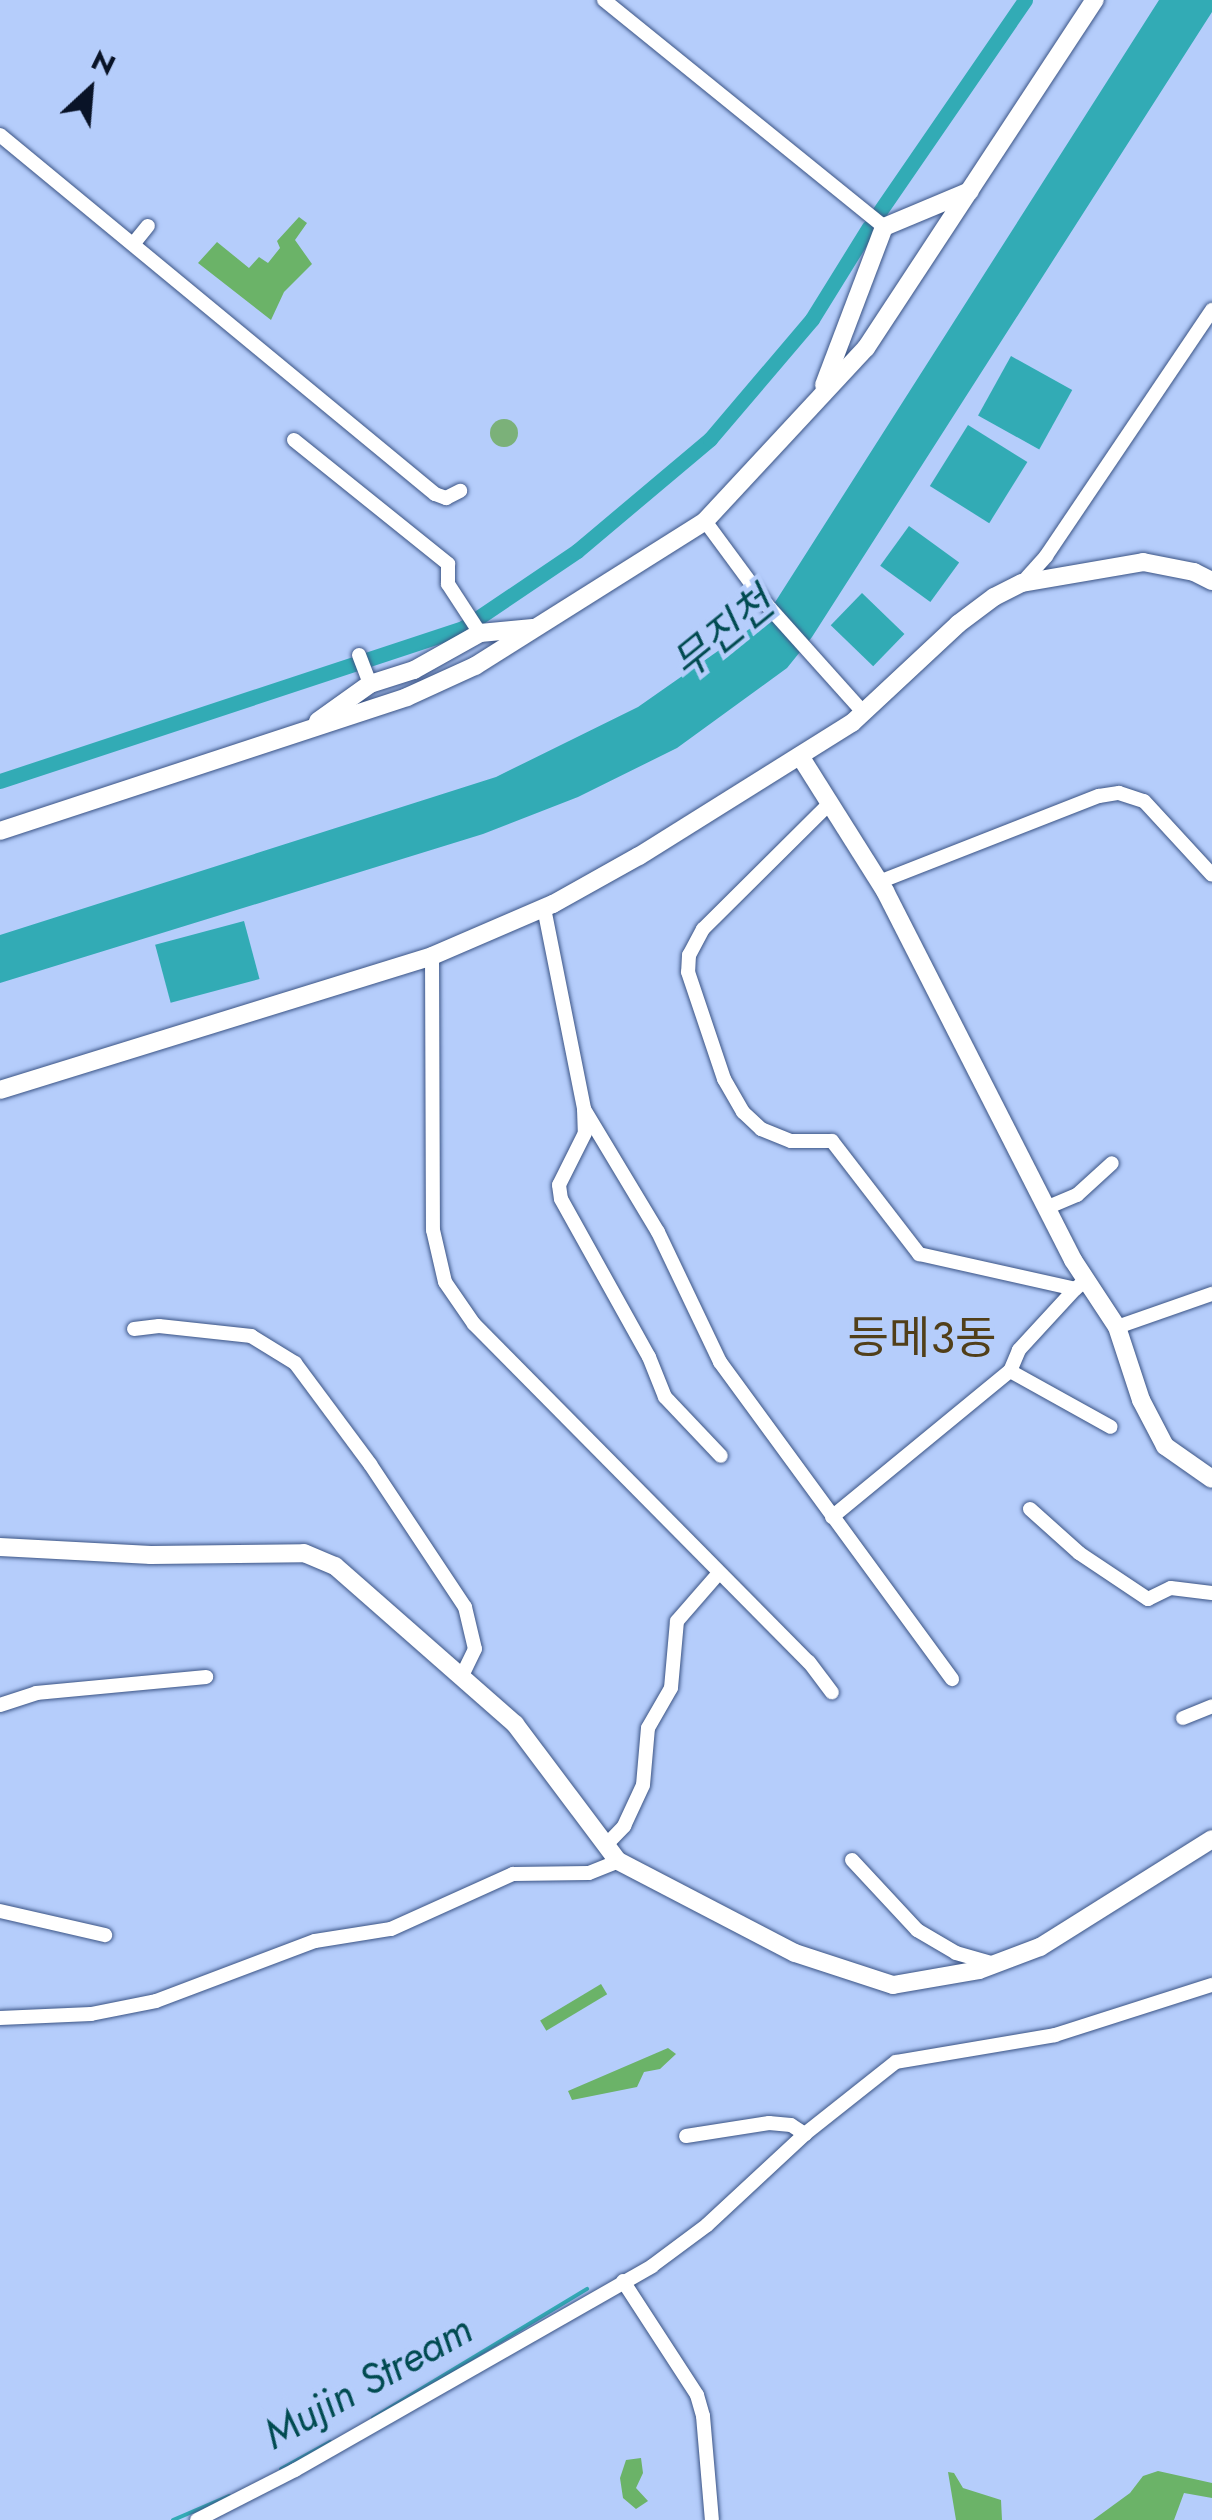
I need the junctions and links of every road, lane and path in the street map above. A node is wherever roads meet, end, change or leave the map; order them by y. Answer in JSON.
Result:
{"nodes":[{"id":1,"x":604,"y":0,"type":"edge"},
{"id":2,"x":1096,"y":0,"type":"edge"},
{"id":3,"x":0,"y":135,"type":"edge"},
{"id":4,"x":970,"y":190,"type":"junction"},
{"id":5,"x":148,"y":226,"type":"dead end"},
{"id":6,"x":884,"y":227,"type":"junction"},
{"id":7,"x":134,"y":243,"type":"junction"},
{"id":8,"x":1212,"y":310,"type":"edge"},
{"id":9,"x":820,"y":395,"type":"junction"},
{"id":10,"x":294,"y":440,"type":"dead end"},
{"id":11,"x":460,"y":491,"type":"dead end"},
{"id":12,"x":705,"y":521,"type":"junction"},
{"id":13,"x":1212,"y":581,"type":"edge"},
{"id":14,"x":1022,"y":583,"type":"junction"},
{"id":15,"x":476,"y":625,"type":"junction"},
{"id":16,"x":538,"y":628,"type":"junction"},
{"id":17,"x":360,"y":655,"type":"dead end"},
{"id":18,"x":368,"y":680,"type":"junction"},
{"id":19,"x":864,"y":713,"type":"junction"},
{"id":20,"x":301,"y":732,"type":"junction"},
{"id":21,"x":800,"y":756,"type":"junction"},
{"id":22,"x":830,"y":803,"type":"junction"},
{"id":23,"x":0,"y":831,"type":"edge"},
{"id":24,"x":1212,"y":875,"type":"edge"},
{"id":25,"x":879,"y":882,"type":"junction"},
{"id":26,"x":544,"y":908,"type":"junction"},
{"id":27,"x":432,"y":956,"type":"junction"},
{"id":28,"x":0,"y":1090,"type":"edge"},
{"id":29,"x":584,"y":1110,"type":"junction"},
{"id":30,"x":1112,"y":1162,"type":"dead end"},
{"id":31,"x":1046,"y":1208,"type":"junction"},
{"id":32,"x":1080,"y":1285,"type":"junction"},
{"id":33,"x":1212,"y":1294,"type":"edge"},
{"id":34,"x":1117,"y":1327,"type":"junction"},
{"id":35,"x":134,"y":1329,"type":"dead end"},
{"id":36,"x":1010,"y":1371,"type":"junction"},
{"id":37,"x":1112,"y":1427,"type":"dead end"},
{"id":38,"x":721,"y":1456,"type":"dead end"},
{"id":39,"x":1212,"y":1479,"type":"edge"},
{"id":40,"x":1030,"y":1509,"type":"dead end"},
{"id":41,"x":832,"y":1516,"type":"junction"},
{"id":42,"x":0,"y":1548,"type":"edge"},
{"id":43,"x":718,"y":1574,"type":"junction"},
{"id":44,"x":1212,"y":1593,"type":"edge"},
{"id":45,"x":462,"y":1676,"type":"junction"},
{"id":46,"x":206,"y":1677,"type":"dead end"},
{"id":47,"x":952,"y":1679,"type":"dead end"},
{"id":48,"x":832,"y":1692,"type":"dead end"},
{"id":49,"x":0,"y":1704,"type":"edge"},
{"id":50,"x":1212,"y":1706,"type":"edge"},
{"id":51,"x":1183,"y":1718,"type":"dead end"},
{"id":52,"x":1212,"y":1839,"type":"edge"},
{"id":53,"x":605,"y":1846,"type":"junction"},
{"id":54,"x":852,"y":1860,"type":"dead end"},
{"id":55,"x":618,"y":1861,"type":"junction"},
{"id":56,"x":0,"y":1911,"type":"edge"},
{"id":57,"x":105,"y":1935,"type":"dead end"},
{"id":58,"x":995,"y":1964,"type":"junction"},
{"id":59,"x":1212,"y":1985,"type":"edge"},
{"id":60,"x":0,"y":2018,"type":"edge"},
{"id":61,"x":805,"y":2134,"type":"junction"},
{"id":62,"x":686,"y":2136,"type":"dead end"},
{"id":63,"x":623,"y":2282,"type":"junction"},
{"id":64,"x":198,"y":2520,"type":"edge"},
{"id":65,"x":712,"y":2520,"type":"edge"}],
"edges":[{"from":1,"to":6,"type":"street"},
{"from":2,"to":4,"type":"street"},
{"from":3,"to":7,"type":"street"},
{"from":4,"to":6,"type":"street"},
{"from":4,"to":9,"type":"street"},
{"from":5,"to":7,"type":"street"},
{"from":6,"to":9,"type":"street"},
{"from":7,"to":11,"type":"street"},
{"from":8,"to":14,"type":"street"},
{"from":9,"to":12,"type":"street"},
{"from":10,"to":15,"type":"street"},
{"from":12,"to":16,"type":"street"},
{"from":12,"to":19,"type":"street"},
{"from":13,"to":14,"type":"street"},
{"from":14,"to":19,"type":"street"},
{"from":15,"to":16,"type":"street"},
{"from":15,"to":18,"type":"street"},
{"from":16,"to":20,"type":"street"},
{"from":17,"to":18,"type":"street"},
{"from":18,"to":20,"type":"street"},
{"from":19,"to":21,"type":"street"},
{"from":20,"to":23,"type":"street"},
{"from":21,"to":22,"type":"street"},
{"from":21,"to":26,"type":"street"},
{"from":22,"to":25,"type":"street"},
{"from":22,"to":32,"type":"street"},
{"from":24,"to":25,"type":"street"},
{"from":25,"to":31,"type":"street"},
{"from":26,"to":27,"type":"street"},
{"from":26,"to":29,"type":"street"},
{"from":27,"to":28,"type":"street"},
{"from":27,"to":43,"type":"street"},
{"from":29,"to":38,"type":"street"},
{"from":29,"to":41,"type":"street"},
{"from":30,"to":31,"type":"street"},
{"from":31,"to":32,"type":"street"},
{"from":32,"to":34,"type":"street"},
{"from":32,"to":36,"type":"street"},
{"from":33,"to":34,"type":"street"},
{"from":34,"to":39,"type":"street"},
{"from":35,"to":45,"type":"street"},
{"from":36,"to":37,"type":"street"},
{"from":36,"to":41,"type":"street"},
{"from":40,"to":44,"type":"street"},
{"from":41,"to":47,"type":"street"},
{"from":42,"to":45,"type":"street"},
{"from":43,"to":48,"type":"street"},
{"from":43,"to":53,"type":"street"},
{"from":45,"to":53,"type":"street"},
{"from":46,"to":49,"type":"street"},
{"from":50,"to":51,"type":"street"},
{"from":52,"to":58,"type":"street"},
{"from":53,"to":55,"type":"street"},
{"from":54,"to":58,"type":"street"},
{"from":55,"to":58,"type":"street"},
{"from":55,"to":60,"type":"street"},
{"from":56,"to":57,"type":"street"},
{"from":59,"to":61,"type":"street"},
{"from":61,"to":62,"type":"street"},
{"from":61,"to":63,"type":"street"},
{"from":63,"to":64,"type":"street"},
{"from":63,"to":65,"type":"street"}]}
